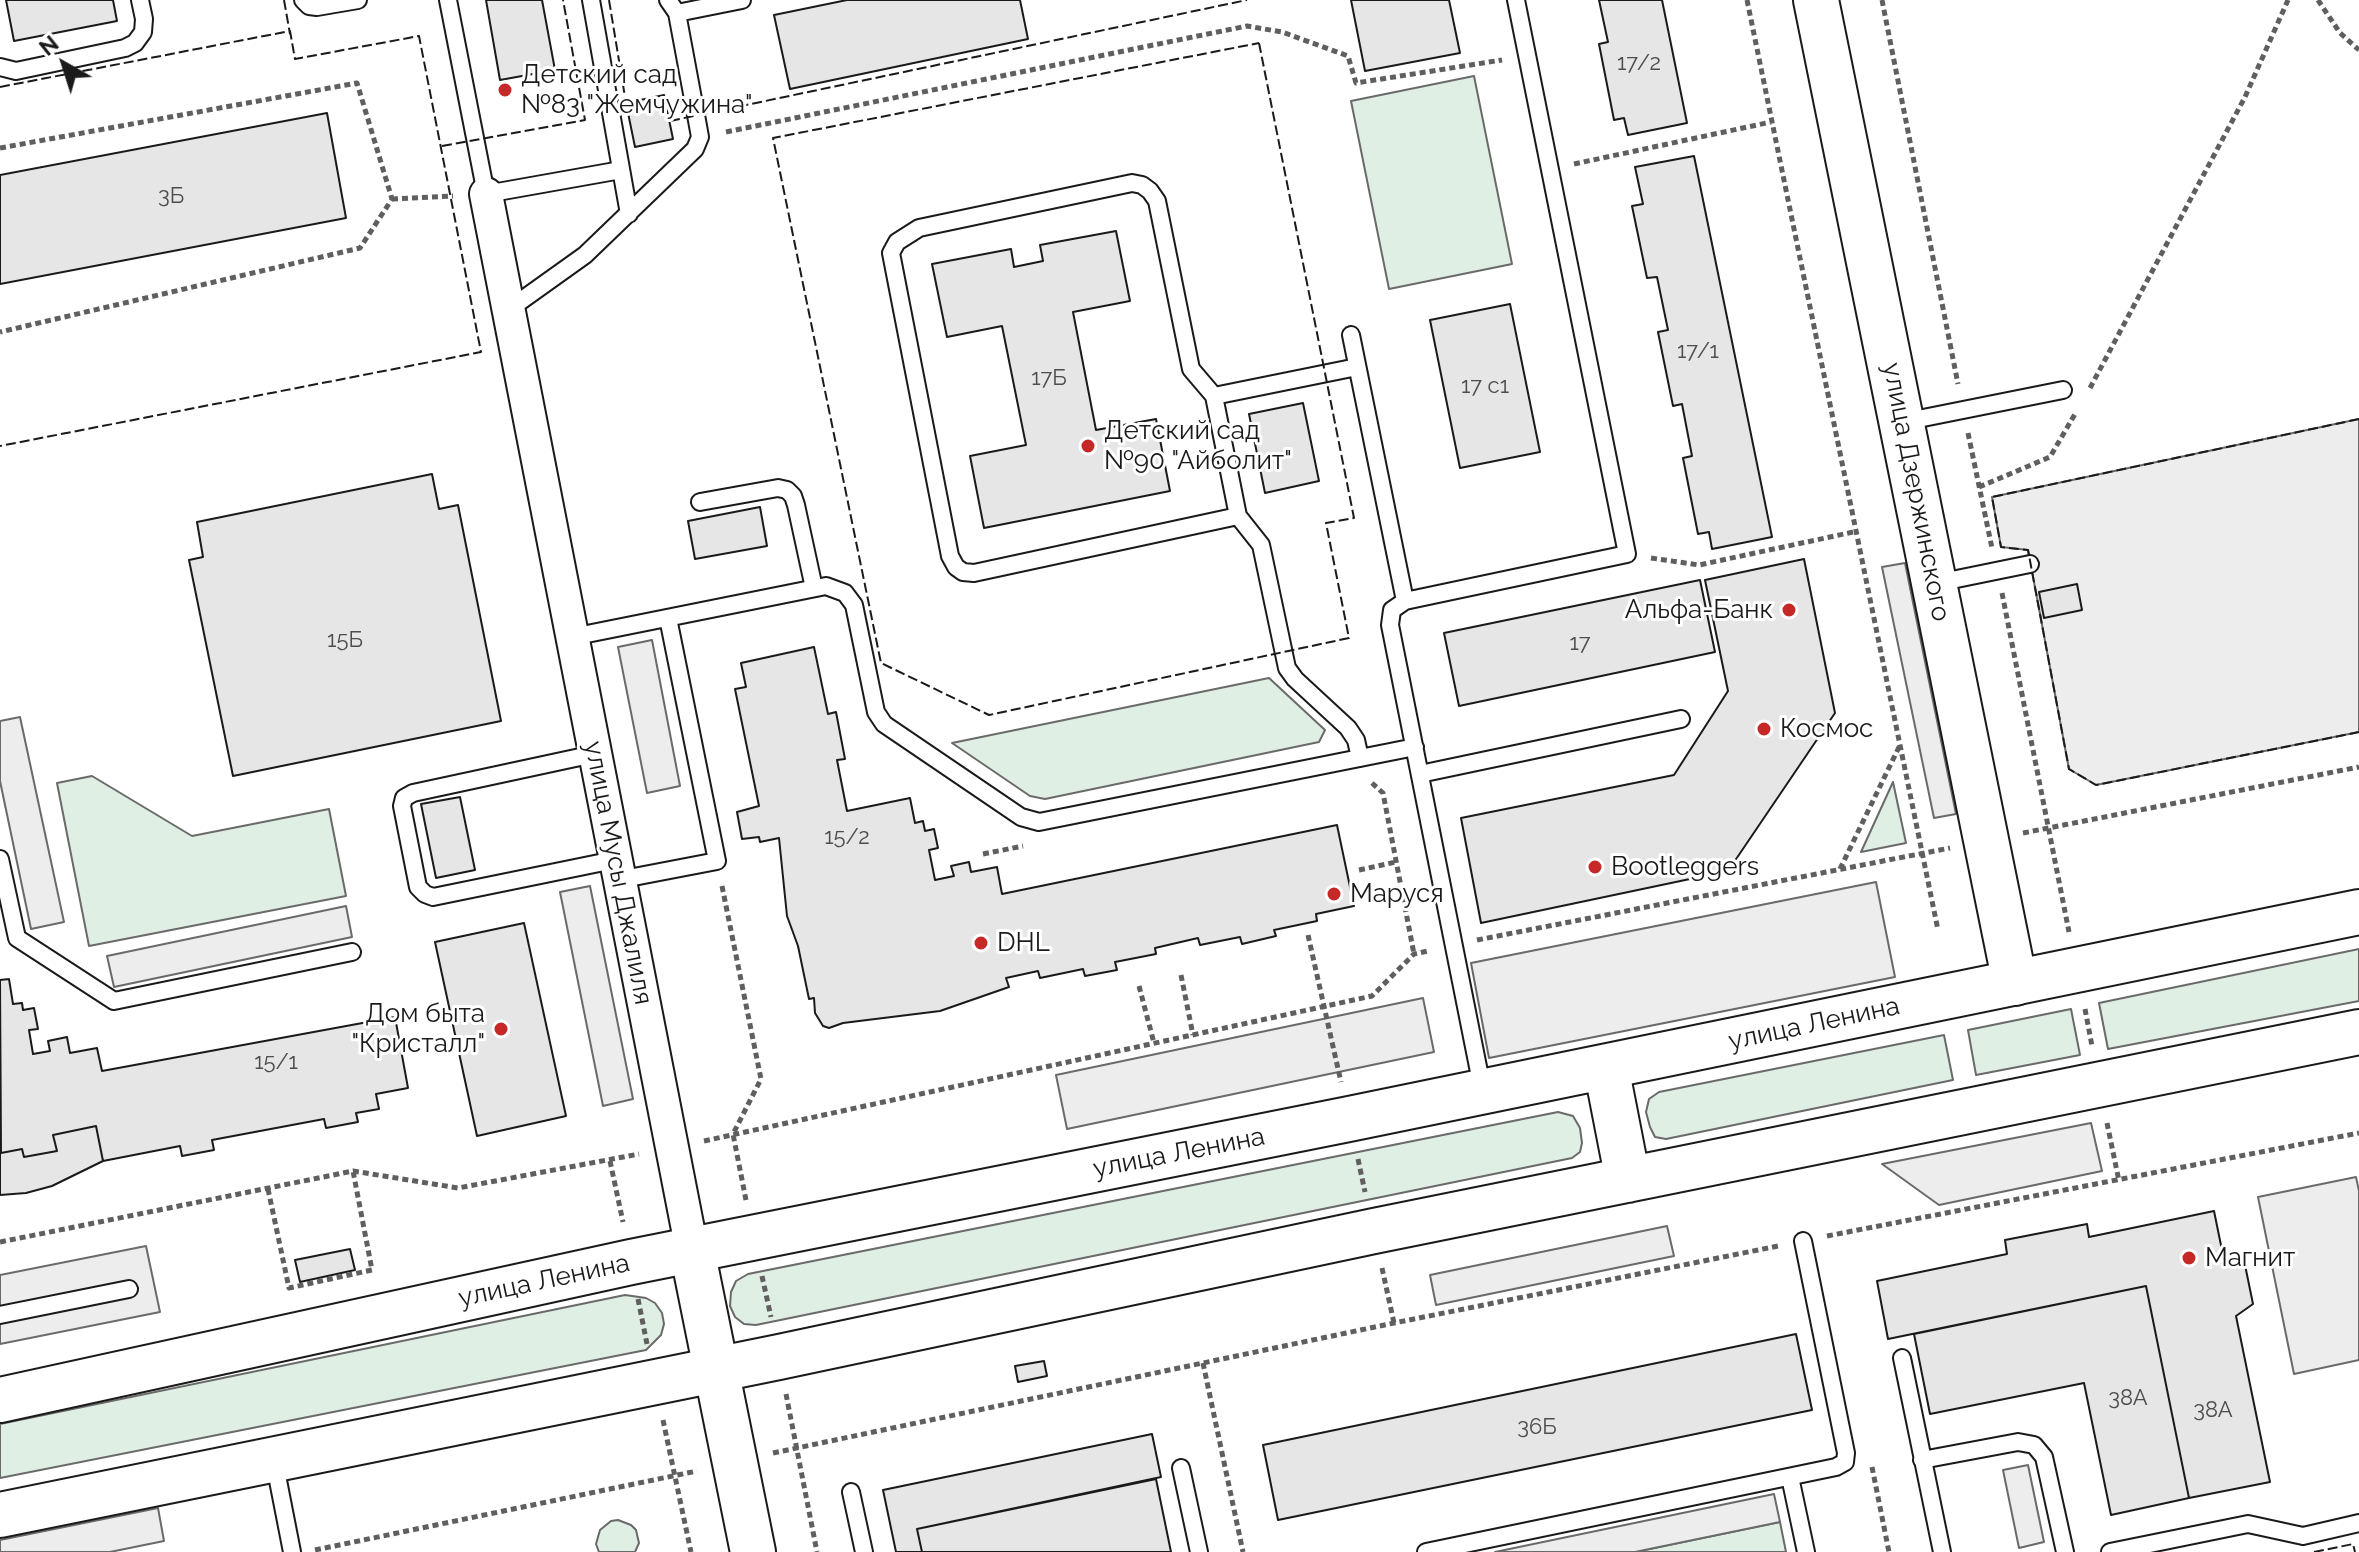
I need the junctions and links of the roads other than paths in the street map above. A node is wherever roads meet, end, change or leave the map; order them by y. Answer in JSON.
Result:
{"nodes":[{"id":1,"x":140,"y":0,"type":"edge"},
{"id":2,"x":303,"y":0,"type":"edge"},
{"id":3,"x":358,"y":0,"type":"edge"},
{"id":4,"x":448,"y":0,"type":"edge"},
{"id":5,"x":591,"y":0,"type":"edge"},
{"id":6,"x":739,"y":0,"type":"edge"},
{"id":7,"x":1516,"y":0,"type":"edge"},
{"id":8,"x":1816,"y":0,"type":"edge"},
{"id":9,"x":672,"y":7,"type":"edge"},
{"id":10,"x":0,"y":67,"type":"edge"},
{"id":11,"x":621,"y":170,"type":"junction"},
{"id":12,"x":486,"y":194,"type":"junction"},
{"id":13,"x":629,"y":214,"type":"junction"},
{"id":14,"x":508,"y":310,"type":"junction"},
{"id":15,"x":1351,"y":335,"type":"dead end"},
{"id":16,"x":1357,"y":367,"type":"junction"},
{"id":17,"x":2063,"y":390,"type":"dead end"},
{"id":18,"x":1214,"y":396,"type":"junction"},
{"id":19,"x":1902,"y":422,"type":"junction"},
{"id":20,"x":700,"y":502,"type":"dead end"},
{"id":21,"x":1238,"y":516,"type":"junction"},
{"id":22,"x":2030,"y":564,"type":"dead end"},
{"id":23,"x":1934,"y":584,"type":"junction"},
{"id":24,"x":814,"y":588,"type":"junction"},
{"id":25,"x":1405,"y":601,"type":"junction"},
{"id":26,"x":668,"y":618,"type":"junction"},
{"id":27,"x":572,"y":637,"type":"junction"},
{"id":28,"x":1681,"y":719,"type":"dead end"},
{"id":29,"x":1415,"y":747,"type":"junction"},
{"id":30,"x":594,"y":754,"type":"junction"},
{"id":31,"x":1360,"y":758,"type":"junction"},
{"id":32,"x":1420,"y":774,"type":"junction"},
{"id":33,"x":0,"y":859,"type":"edge"},
{"id":34,"x":616,"y":870,"type":"junction"},
{"id":35,"x":2359,"y":912,"type":"edge"},
{"id":36,"x":352,"y":952,"type":"dead end"},
{"id":37,"x":2015,"y":983,"type":"junction"},
{"id":38,"x":2359,"y":1034,"type":"edge"},
{"id":39,"x":1606,"y":1067,"type":"junction"},
{"id":40,"x":1483,"y":1092,"type":"junction"},
{"id":41,"x":1628,"y":1180,"type":"junction"},
{"id":42,"x":1803,"y":1241,"type":"road end"},
{"id":43,"x":692,"y":1250,"type":"junction"},
{"id":44,"x":129,"y":1289,"type":"dead end"},
{"id":45,"x":0,"y":1315,"type":"edge"},
{"id":46,"x":1902,"y":1358,"type":"dead end"},
{"id":47,"x":716,"y":1370,"type":"junction"},
{"id":48,"x":0,"y":1400,"type":"edge"},
{"id":49,"x":274,"y":1460,"type":"junction"},
{"id":50,"x":1922,"y":1460,"type":"junction"},
{"id":51,"x":1181,"y":1468,"type":"dead end"},
{"id":52,"x":1790,"y":1477,"type":"junction"},
{"id":53,"x":851,"y":1492,"type":"dead end"},
{"id":54,"x":0,"y":1515,"type":"edge"},
{"id":55,"x":2359,"y":1523,"type":"edge"},
{"id":56,"x":2137,"y":1549,"type":"edge"},
{"id":57,"x":292,"y":1552,"type":"edge"},
{"id":58,"x":753,"y":1552,"type":"edge"},
{"id":59,"x":864,"y":1552,"type":"edge"},
{"id":60,"x":1199,"y":1552,"type":"edge"},
{"id":61,"x":1426,"y":1552,"type":"edge"},
{"id":62,"x":1806,"y":1552,"type":"edge"},
{"id":63,"x":1942,"y":1552,"type":"edge"},
{"id":64,"x":2065,"y":1552,"type":"edge"},
{"id":65,"x":2110,"y":1552,"type":"edge"}],
"edges":[{"from":1,"to":10,"type":"lane"},
{"from":2,"to":3,"type":"lane"},
{"from":4,"to":12,"type":"lane"},
{"from":5,"to":11,"type":"lane"},
{"from":6,"to":9,"type":"lane"},
{"from":7,"to":25,"type":"lane"},
{"from":8,"to":19,"type":"main road","name":"улица Дзержинского"},
{"from":9,"to":13,"type":"lane"},
{"from":11,"to":12,"type":"lane"},
{"from":11,"to":13,"type":"lane"},
{"from":12,"to":14,"type":"street","name":"улица Мусы Джалиля"},
{"from":13,"to":14,"type":"lane"},
{"from":14,"to":27,"type":"street","name":"улица Мусы Джалиля"},
{"from":15,"to":16,"type":"lane"},
{"from":16,"to":18,"type":"lane"},
{"from":16,"to":25,"type":"lane"},
{"from":17,"to":19,"type":"lane"},
{"from":18,"to":21,"type":"lane"},
{"from":18,"to":21,"type":"lane"},
{"from":19,"to":23,"type":"main road","name":"улица Дзержинского"},
{"from":20,"to":24,"type":"lane"},
{"from":21,"to":31,"type":"lane"},
{"from":22,"to":23,"type":"lane"},
{"from":23,"to":37,"type":"main road","name":"улица Дзержинского"},
{"from":24,"to":26,"type":"lane"},
{"from":24,"to":31,"type":"lane"},
{"from":25,"to":29,"type":"lane"},
{"from":26,"to":27,"type":"lane"},
{"from":26,"to":34,"type":"lane"},
{"from":27,"to":30,"type":"street","name":"улица Мусы Джалиля"},
{"from":28,"to":32,"type":"lane"},
{"from":29,"to":31,"type":"lane"},
{"from":29,"to":32,"type":"lane"},
{"from":30,"to":34,"type":"street","name":"улица Мусы Джалиля"},
{"from":30,"to":34,"type":"lane"},
{"from":32,"to":40,"type":"lane"},
{"from":33,"to":36,"type":"lane"},
{"from":34,"to":43,"type":"street","name":"улица Мусы Джалиля"},
{"from":35,"to":37,"type":"main road","name":"улица Ленина"},
{"from":37,"to":39,"type":"main road","name":"улица Ленина"},
{"from":38,"to":41,"type":"main road"},
{"from":39,"to":40,"type":"main road","name":"улица Ленина"},
{"from":39,"to":41,"type":"main road"},
{"from":40,"to":43,"type":"main road","name":"улица Ленина"},
{"from":41,"to":47,"type":"main road"},
{"from":42,"to":52,"type":"lane"},
{"from":43,"to":47,"type":"main road","name":"улица Мусы Джалиля"},
{"from":43,"to":48,"type":"main road","name":"улица Ленина"},
{"from":44,"to":45,"type":"lane"},
{"from":46,"to":50,"type":"lane"},
{"from":47,"to":49,"type":"main road"},
{"from":47,"to":58,"type":"main road","name":"улица Мусы Джалиля"},
{"from":49,"to":54,"type":"main road"},
{"from":49,"to":57,"type":"lane"},
{"from":50,"to":63,"type":"lane"},
{"from":50,"to":64,"type":"lane"},
{"from":51,"to":60,"type":"lane"},
{"from":52,"to":61,"type":"lane"},
{"from":52,"to":62,"type":"lane"},
{"from":53,"to":59,"type":"lane"},
{"from":55,"to":56,"type":"lane"},
{"from":56,"to":65,"type":"lane"}]}
